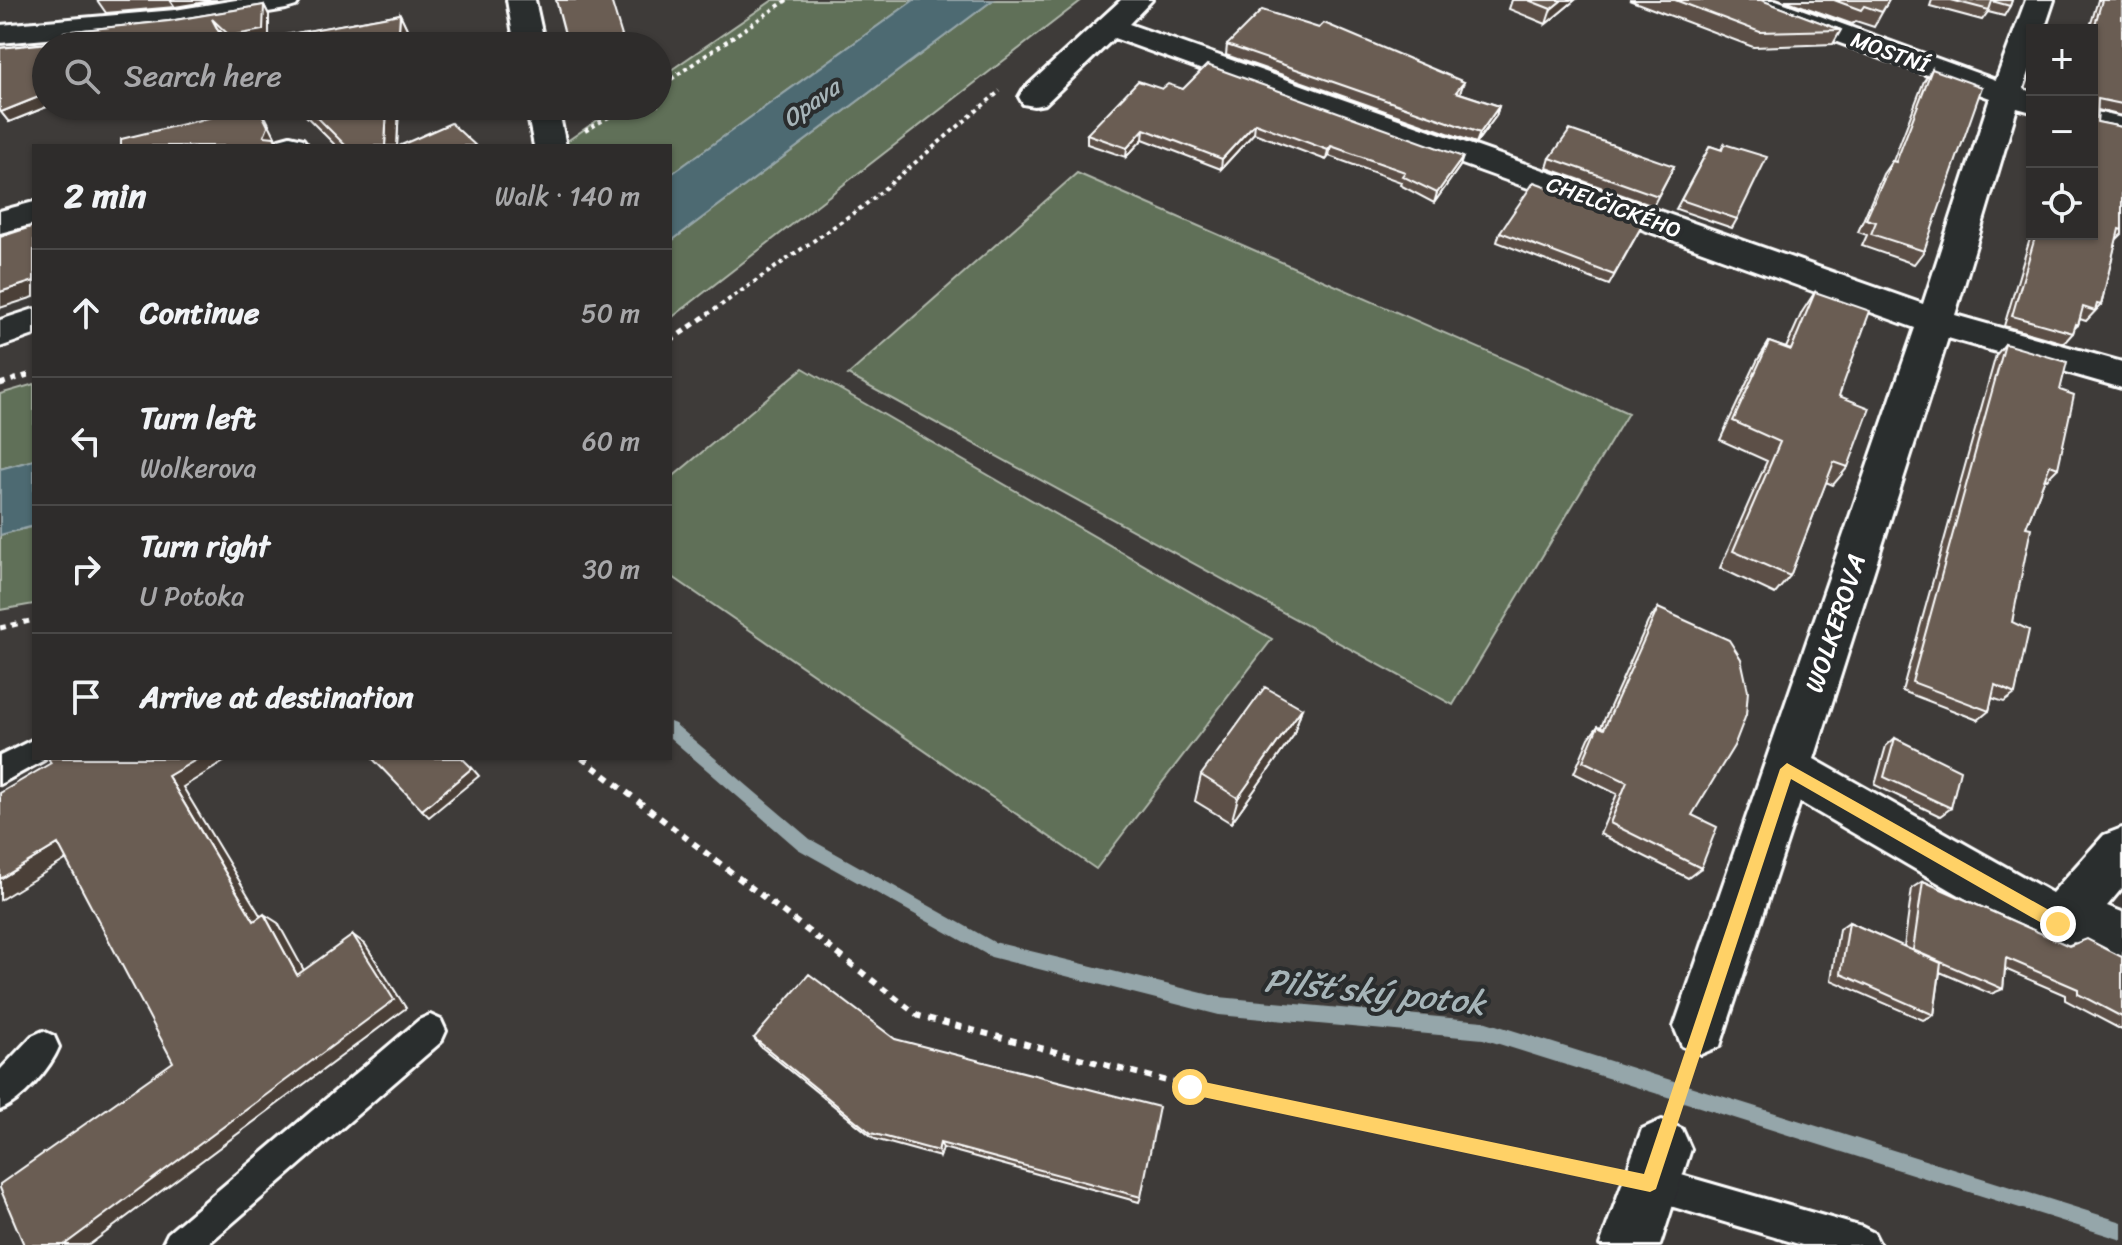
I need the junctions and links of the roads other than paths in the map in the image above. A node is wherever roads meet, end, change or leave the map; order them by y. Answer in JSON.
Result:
{"nodes":[{"id":1,"x":286,"y":0,"type":"edge"},
{"id":2,"x":521,"y":0,"type":"edge"},
{"id":3,"x":1138,"y":0,"type":"edge"},
{"id":4,"x":1749,"y":0,"type":"edge"},
{"id":5,"x":2040,"y":0,"type":"edge"},
{"id":6,"x":1110,"y":27,"type":"junction"},
{"id":7,"x":527,"y":32,"type":"edge"},
{"id":8,"x":0,"y":34,"type":"edge"},
{"id":9,"x":1034,"y":97,"type":"dead end"},
{"id":10,"x":2019,"y":99,"type":"edge"},
{"id":11,"x":550,"y":120,"type":"edge"},
{"id":12,"x":2098,"y":122,"type":"edge"},
{"id":13,"x":2122,"y":128,"type":"edge"},
{"id":14,"x":562,"y":142,"type":"edge"},
{"id":15,"x":32,"y":214,"type":"edge"},
{"id":16,"x":0,"y":222,"type":"edge"},
{"id":17,"x":1935,"y":322,"type":"junction"},
{"id":18,"x":32,"y":323,"type":"edge"},
{"id":19,"x":0,"y":334,"type":"edge"},
{"id":20,"x":2122,"y":375,"type":"edge"},
{"id":21,"x":32,"y":752,"type":"edge"},
{"id":22,"x":1787,"y":769,"type":"junction"},
{"id":23,"x":0,"y":771,"type":"edge"},
{"id":24,"x":2122,"y":851,"type":"edge"},
{"id":25,"x":2066,"y":913,"type":"junction"},
{"id":26,"x":2122,"y":938,"type":"edge"},
{"id":27,"x":1701,"y":1027,"type":"road end"},
{"id":28,"x":430,"y":1031,"type":"dead end"},
{"id":29,"x":43,"y":1047,"type":"dead end"},
{"id":30,"x":0,"y":1094,"type":"edge"},
{"id":31,"x":1656,"y":1166,"type":"joint"},
{"id":32,"x":180,"y":1245,"type":"edge"},
{"id":33,"x":1630,"y":1245,"type":"edge"},
{"id":34,"x":1862,"y":1245,"type":"edge"}],
"edges":[{"from":1,"to":8,"type":"street"},
{"from":2,"to":7,"type":"street"},
{"from":3,"to":6,"type":"street"},
{"from":4,"to":10,"type":"street","name":"MOSTNÍ"},
{"from":5,"to":10,"type":"street","name":"WOLKEROVA"},
{"from":6,"to":9,"type":"street"},
{"from":6,"to":17,"type":"street","name":"CHELČICKÉHO"},
{"from":10,"to":17,"type":"street","name":"WOLKEROVA"},
{"from":11,"to":14,"type":"street"},
{"from":12,"to":13,"type":"street"},
{"from":15,"to":16,"type":"street"},
{"from":17,"to":20,"type":"street","name":"CHELČICKÉHO"},
{"from":17,"to":22,"type":"street","name":"WOLKEROVA"},
{"from":18,"to":19,"type":"street"},
{"from":21,"to":23,"type":"lane"},
{"from":22,"to":25,"type":"street"},
{"from":22,"to":27,"type":"street","name":"WOLKEROVA"},
{"from":24,"to":25,"type":"street"},
{"from":25,"to":26,"type":"street"},
{"from":28,"to":32,"type":"lane"},
{"from":29,"to":30,"type":"lane"},
{"from":31,"to":33,"type":"street"},
{"from":31,"to":34,"type":"lane"}]}
